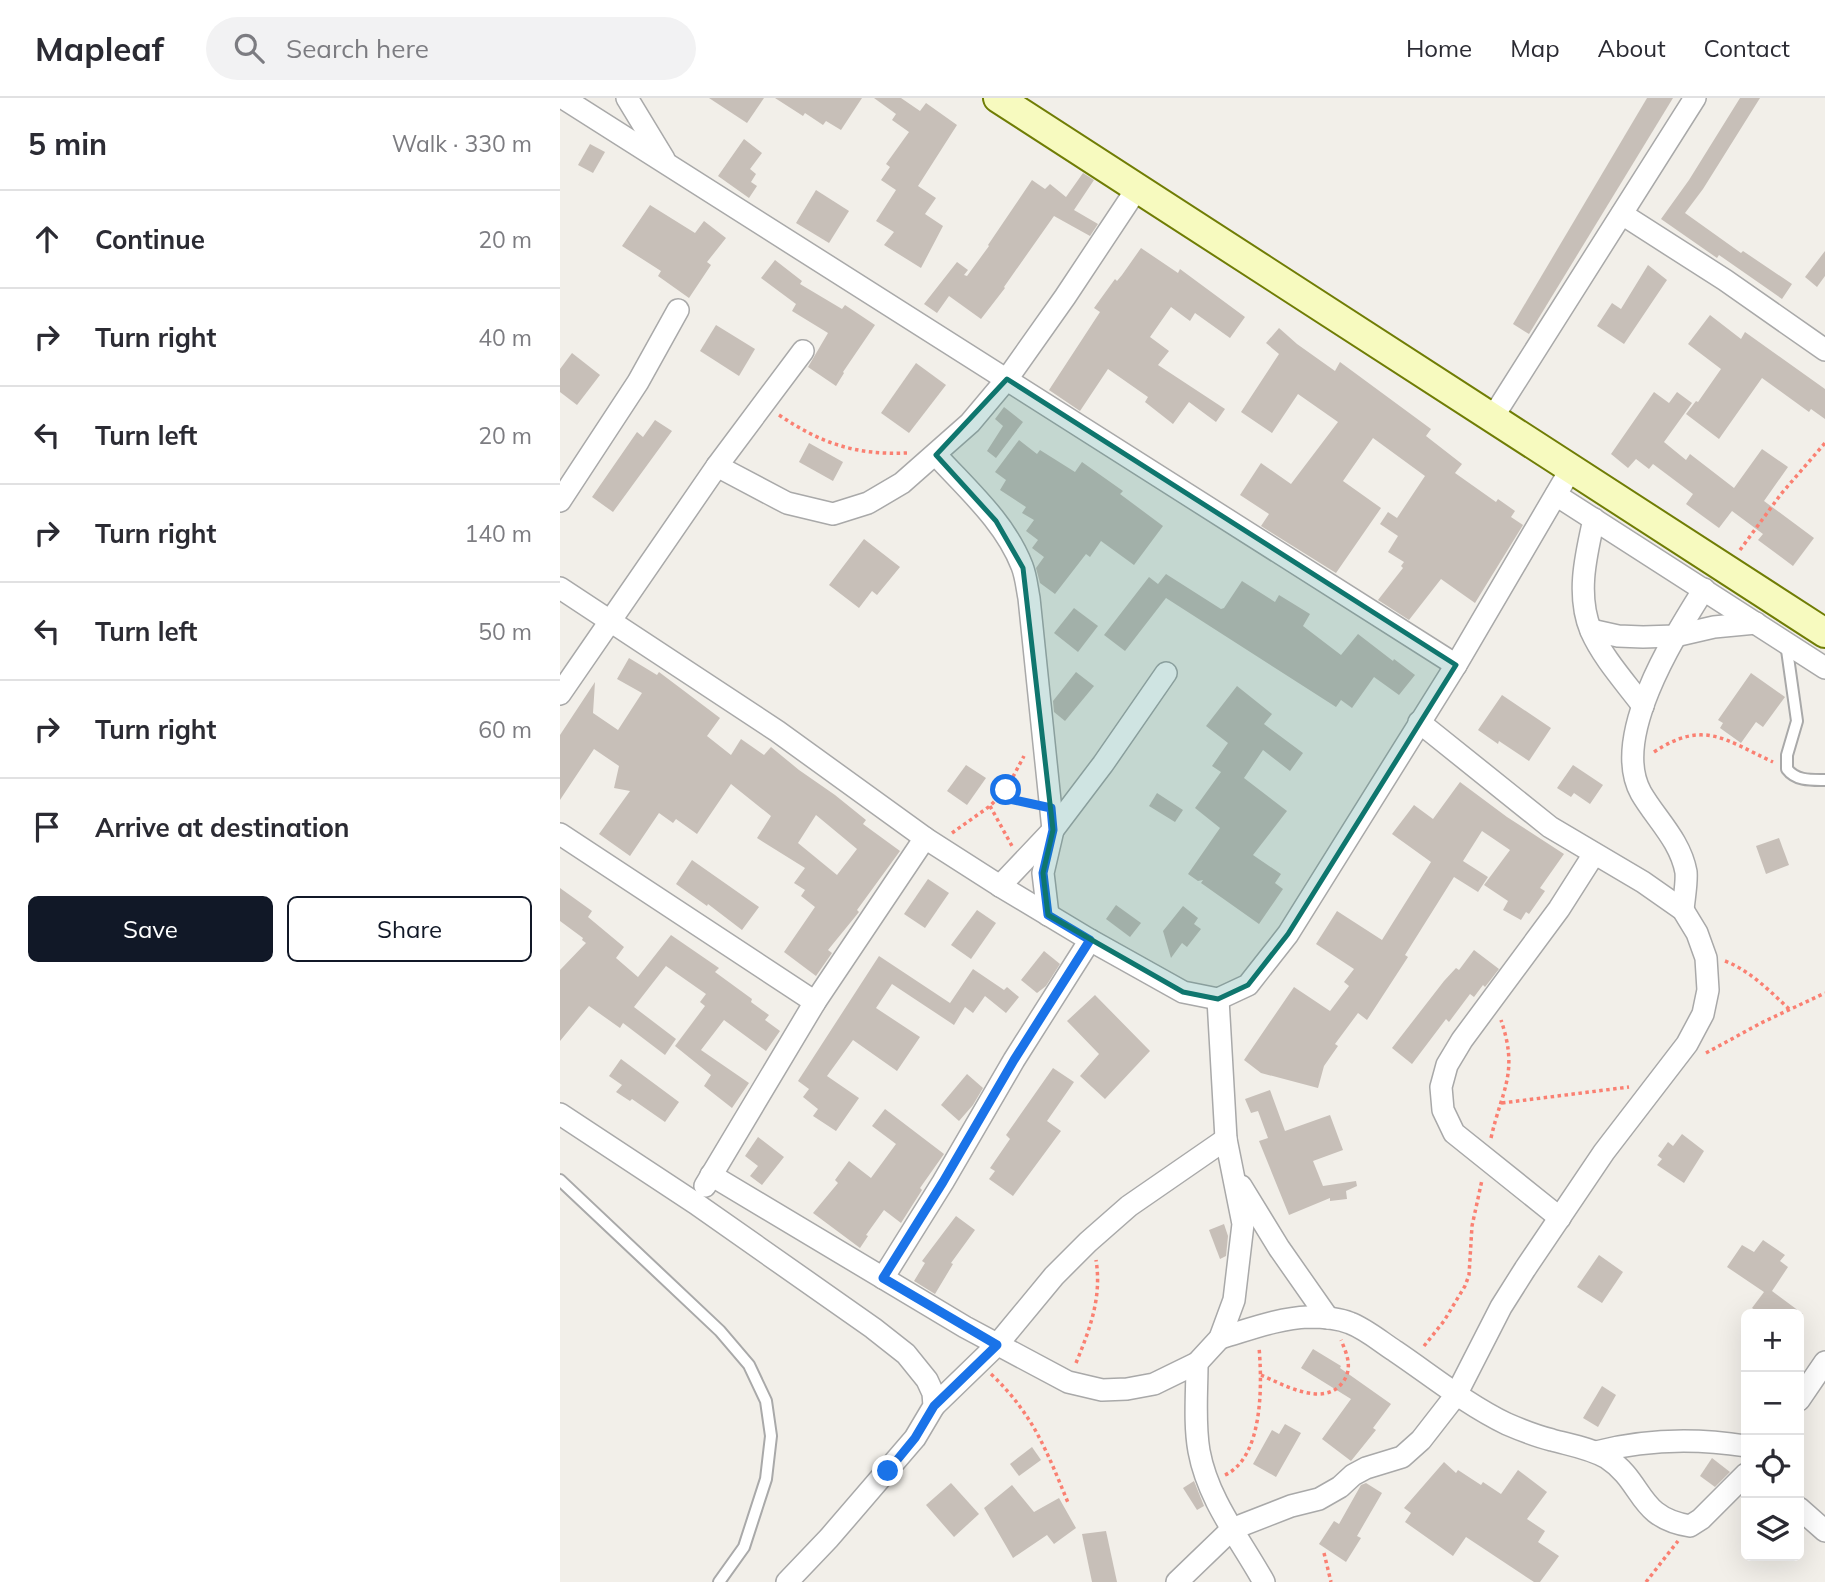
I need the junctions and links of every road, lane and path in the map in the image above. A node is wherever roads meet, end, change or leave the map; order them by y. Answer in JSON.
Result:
{"nodes":[{"id":1,"x":563,"y":98,"type":"edge"},
{"id":2,"x":627,"y":98,"type":"edge"},
{"id":3,"x":998,"y":98,"type":"edge"},
{"id":4,"x":1695,"y":98,"type":"edge"},
{"id":5,"x":666,"y":162,"type":"junction"},
{"id":6,"x":1138,"y":187,"type":"junction"},
{"id":7,"x":1622,"y":214,"type":"junction"},
{"id":8,"x":677,"y":310,"type":"dead end"},
{"id":9,"x":1822,"y":339,"type":"edge"},
{"id":10,"x":803,"y":352,"type":"dead end"},
{"id":11,"x":1007,"y":379,"type":"junction"},
{"id":12,"x":764,"y":404,"type":"junction"},
{"id":13,"x":1493,"y":417,"type":"junction"},
{"id":14,"x":1825,"y":443,"type":"edge"},
{"id":15,"x":936,"y":455,"type":"junction"},
{"id":16,"x":717,"y":466,"type":"junction"},
{"id":17,"x":1572,"y":467,"type":"junction"},
{"id":18,"x":1556,"y":495,"type":"junction"},
{"id":19,"x":560,"y":501,"type":"edge"},
{"id":20,"x":1594,"y":519,"type":"junction"},
{"id":21,"x":1727,"y":569,"type":"junction"},
{"id":22,"x":560,"y":588,"type":"edge"},
{"id":23,"x":1704,"y":589,"type":"junction"},
{"id":24,"x":612,"y":621,"type":"junction"},
{"id":25,"x":1756,"y":623,"type":"junction"},
{"id":26,"x":1591,"y":629,"type":"junction"},
{"id":27,"x":1825,"y":633,"type":"edge"},
{"id":28,"x":1675,"y":636,"type":"junction"},
{"id":29,"x":1786,"y":643,"type":"junction"},
{"id":30,"x":1457,"y":665,"type":"junction"},
{"id":31,"x":1825,"y":668,"type":"edge"},
{"id":32,"x":1166,"y":673,"type":"dead end"},
{"id":33,"x":560,"y":694,"type":"edge"},
{"id":34,"x":1643,"y":706,"type":"junction"},
{"id":35,"x":1419,"y":722,"type":"junction"},
{"id":36,"x":1026,"y":753,"type":"dead end"},
{"id":37,"x":1632,"y":767,"type":"junction"},
{"id":38,"x":1787,"y":769,"type":"junction"},
{"id":39,"x":1825,"y":780,"type":"edge"},
{"id":40,"x":1000,"y":797,"type":"junction"},
{"id":41,"x":990,"y":806,"type":"junction"},
{"id":42,"x":1051,"y":808,"type":"junction"},
{"id":43,"x":1053,"y":830,"type":"junction"},
{"id":44,"x":560,"y":834,"type":"edge"},
{"id":45,"x":931,"y":841,"type":"junction"},
{"id":46,"x":1594,"y":854,"type":"junction"},
{"id":47,"x":1020,"y":864,"type":"junction"},
{"id":48,"x":1000,"y":886,"type":"junction"},
{"id":49,"x":1683,"y":909,"type":"junction"},
{"id":50,"x":1048,"y":915,"type":"junction"},
{"id":51,"x":1090,"y":940,"type":"junction"},
{"id":52,"x":1706,"y":958,"type":"junction"},
{"id":53,"x":1825,"y":993,"type":"edge"},
{"id":54,"x":1494,"y":998,"type":"junction"},
{"id":55,"x":1218,"y":999,"type":"junction"},
{"id":56,"x":816,"y":1002,"type":"junction"},
{"id":57,"x":1789,"y":1009,"type":"junction"},
{"id":58,"x":1696,"y":1058,"type":"dead end"},
{"id":59,"x":1657,"y":1083,"type":"junction"},
{"id":60,"x":1502,"y":1103,"type":"junction"},
{"id":61,"x":560,"y":1115,"type":"edge"},
{"id":62,"x":1226,"y":1139,"type":"junction"},
{"id":63,"x":1487,"y":1160,"type":"junction"},
{"id":64,"x":711,"y":1175,"type":"junction"},
{"id":65,"x":1235,"y":1175,"type":"junction"},
{"id":66,"x":560,"y":1180,"type":"edge"},
{"id":67,"x":695,"y":1203,"type":"junction"},
{"id":68,"x":1560,"y":1218,"type":"junction"},
{"id":69,"x":1088,"y":1242,"type":"junction"},
{"id":70,"x":883,"y":1278,"type":"junction"},
{"id":71,"x":1299,"y":1278,"type":"junction"},
{"id":72,"x":1328,"y":1318,"type":"junction"},
{"id":73,"x":1286,"y":1320,"type":"junction"},
{"id":74,"x":1258,"y":1328,"type":"junction"},
{"id":75,"x":1220,"y":1338,"type":"junction"},
{"id":76,"x":997,"y":1345,"type":"junction"},
{"id":77,"x":1410,"y":1361,"type":"junction"},
{"id":78,"x":1825,"y":1362,"type":"edge"},
{"id":79,"x":980,"y":1363,"type":"junction"},
{"id":80,"x":1197,"y":1363,"type":"junction"},
{"id":81,"x":1261,"y":1375,"type":"junction"},
{"id":82,"x":1068,"y":1382,"type":"junction"},
{"id":83,"x":1804,"y":1393,"type":"edge"},
{"id":84,"x":1456,"y":1395,"type":"junction"},
{"id":85,"x":934,"y":1406,"type":"junction"},
{"id":86,"x":1741,"y":1445,"type":"edge"},
{"id":87,"x":1596,"y":1452,"type":"junction"},
{"id":88,"x":1741,"y":1479,"type":"edge"},
{"id":89,"x":1206,"y":1480,"type":"junction"},
{"id":90,"x":1069,"y":1504,"type":"dead end"},
{"id":91,"x":1804,"y":1512,"type":"edge"},
{"id":92,"x":1690,"y":1526,"type":"junction"},
{"id":93,"x":1232,"y":1529,"type":"junction"},
{"id":94,"x":1825,"y":1531,"type":"edge"},
{"id":95,"x":1324,"y":1553,"type":"dead end"},
{"id":96,"x":719,"y":1582,"type":"edge"},
{"id":97,"x":787,"y":1582,"type":"edge"},
{"id":98,"x":1177,"y":1582,"type":"edge"},
{"id":99,"x":1264,"y":1582,"type":"edge"},
{"id":100,"x":1331,"y":1582,"type":"edge"},
{"id":101,"x":1646,"y":1582,"type":"edge"}],
"edges":[{"from":1,"to":5,"type":"street"},
{"from":2,"to":5,"type":"street"},
{"from":3,"to":6,"type":"street"},
{"from":4,"to":7,"type":"street"},
{"from":5,"to":11,"type":"street"},
{"from":6,"to":11,"type":"street"},
{"from":6,"to":13,"type":"street"},
{"from":7,"to":9,"type":"street"},
{"from":7,"to":13,"type":"street"},
{"from":8,"to":19,"type":"street"},
{"from":10,"to":12,"type":"street"},
{"from":11,"to":15,"type":"street"},
{"from":11,"to":30,"type":"street"},
{"from":12,"to":15,"type":"path"},
{"from":12,"to":16,"type":"street"},
{"from":13,"to":17,"type":"street"},
{"from":14,"to":21,"type":"path"},
{"from":15,"to":16,"type":"street"},
{"from":15,"to":42,"type":"street"},
{"from":16,"to":24,"type":"street"},
{"from":17,"to":18,"type":"street"},
{"from":17,"to":21,"type":"street"},
{"from":18,"to":20,"type":"street"},
{"from":18,"to":30,"type":"street"},
{"from":20,"to":23,"type":"street"},
{"from":20,"to":26,"type":"street"},
{"from":21,"to":27,"type":"street"},
{"from":22,"to":24,"type":"street"},
{"from":23,"to":25,"type":"street"},
{"from":23,"to":28,"type":"street"},
{"from":24,"to":33,"type":"street"},
{"from":24,"to":45,"type":"street"},
{"from":25,"to":28,"type":"street"},
{"from":25,"to":29,"type":"street"},
{"from":26,"to":28,"type":"street"},
{"from":26,"to":34,"type":"street"},
{"from":28,"to":34,"type":"street"},
{"from":29,"to":31,"type":"street"},
{"from":29,"to":38,"type":"lane"},
{"from":30,"to":35,"type":"street"},
{"from":32,"to":43,"type":"street"},
{"from":34,"to":37,"type":"street"},
{"from":35,"to":46,"type":"street"},
{"from":35,"to":55,"type":"street"},
{"from":36,"to":40,"type":"path"},
{"from":37,"to":38,"type":"path"},
{"from":37,"to":49,"type":"street"},
{"from":38,"to":39,"type":"lane"},
{"from":40,"to":41,"type":"path"},
{"from":40,"to":42,"type":"path"},
{"from":41,"to":45,"type":"path"},
{"from":41,"to":47,"type":"path"},
{"from":42,"to":43,"type":"street"},
{"from":43,"to":47,"type":"street"},
{"from":43,"to":50,"type":"street"},
{"from":44,"to":56,"type":"street"},
{"from":45,"to":48,"type":"street"},
{"from":45,"to":56,"type":"street"},
{"from":46,"to":49,"type":"street"},
{"from":46,"to":54,"type":"street"},
{"from":47,"to":48,"type":"street"},
{"from":48,"to":50,"type":"street"},
{"from":49,"to":52,"type":"street"},
{"from":50,"to":51,"type":"street"},
{"from":51,"to":55,"type":"street"},
{"from":51,"to":70,"type":"street"},
{"from":52,"to":57,"type":"path"},
{"from":52,"to":59,"type":"street"},
{"from":53,"to":57,"type":"path"},
{"from":54,"to":60,"type":"path"},
{"from":54,"to":63,"type":"street"},
{"from":55,"to":62,"type":"street"},
{"from":56,"to":64,"type":"street"},
{"from":57,"to":58,"type":"path"},
{"from":59,"to":60,"type":"path"},
{"from":59,"to":68,"type":"street"},
{"from":60,"to":63,"type":"path"},
{"from":61,"to":67,"type":"street"},
{"from":62,"to":65,"type":"street"},
{"from":62,"to":69,"type":"street"},
{"from":63,"to":68,"type":"street"},
{"from":63,"to":77,"type":"path"},
{"from":64,"to":67,"type":"street"},
{"from":64,"to":70,"type":"street"},
{"from":65,"to":71,"type":"street"},
{"from":65,"to":75,"type":"street"},
{"from":66,"to":96,"type":"lane"},
{"from":67,"to":85,"type":"street"},
{"from":68,"to":84,"type":"street"},
{"from":69,"to":76,"type":"street"},
{"from":69,"to":82,"type":"path"},
{"from":70,"to":76,"type":"street"},
{"from":71,"to":72,"type":"street"},
{"from":71,"to":73,"type":"street"},
{"from":72,"to":73,"type":"street"},
{"from":72,"to":77,"type":"street"},
{"from":72,"to":81,"type":"path"},
{"from":73,"to":74,"type":"street"},
{"from":74,"to":75,"type":"street"},
{"from":74,"to":81,"type":"path"},
{"from":75,"to":80,"type":"street"},
{"from":76,"to":79,"type":"street"},
{"from":76,"to":82,"type":"street"},
{"from":77,"to":84,"type":"street"},
{"from":78,"to":83,"type":"street"},
{"from":79,"to":85,"type":"street"},
{"from":79,"to":90,"type":"path"},
{"from":80,"to":82,"type":"street"},
{"from":80,"to":89,"type":"street"},
{"from":81,"to":89,"type":"path"},
{"from":84,"to":87,"type":"street"},
{"from":84,"to":93,"type":"street"},
{"from":85,"to":97,"type":"street"},
{"from":86,"to":87,"type":"street"},
{"from":87,"to":92,"type":"street"},
{"from":88,"to":92,"type":"street"},
{"from":89,"to":93,"type":"street"},
{"from":91,"to":94,"type":"street"},
{"from":92,"to":101,"type":"path"},
{"from":93,"to":98,"type":"street"},
{"from":93,"to":99,"type":"street"},
{"from":95,"to":100,"type":"path"}]}
